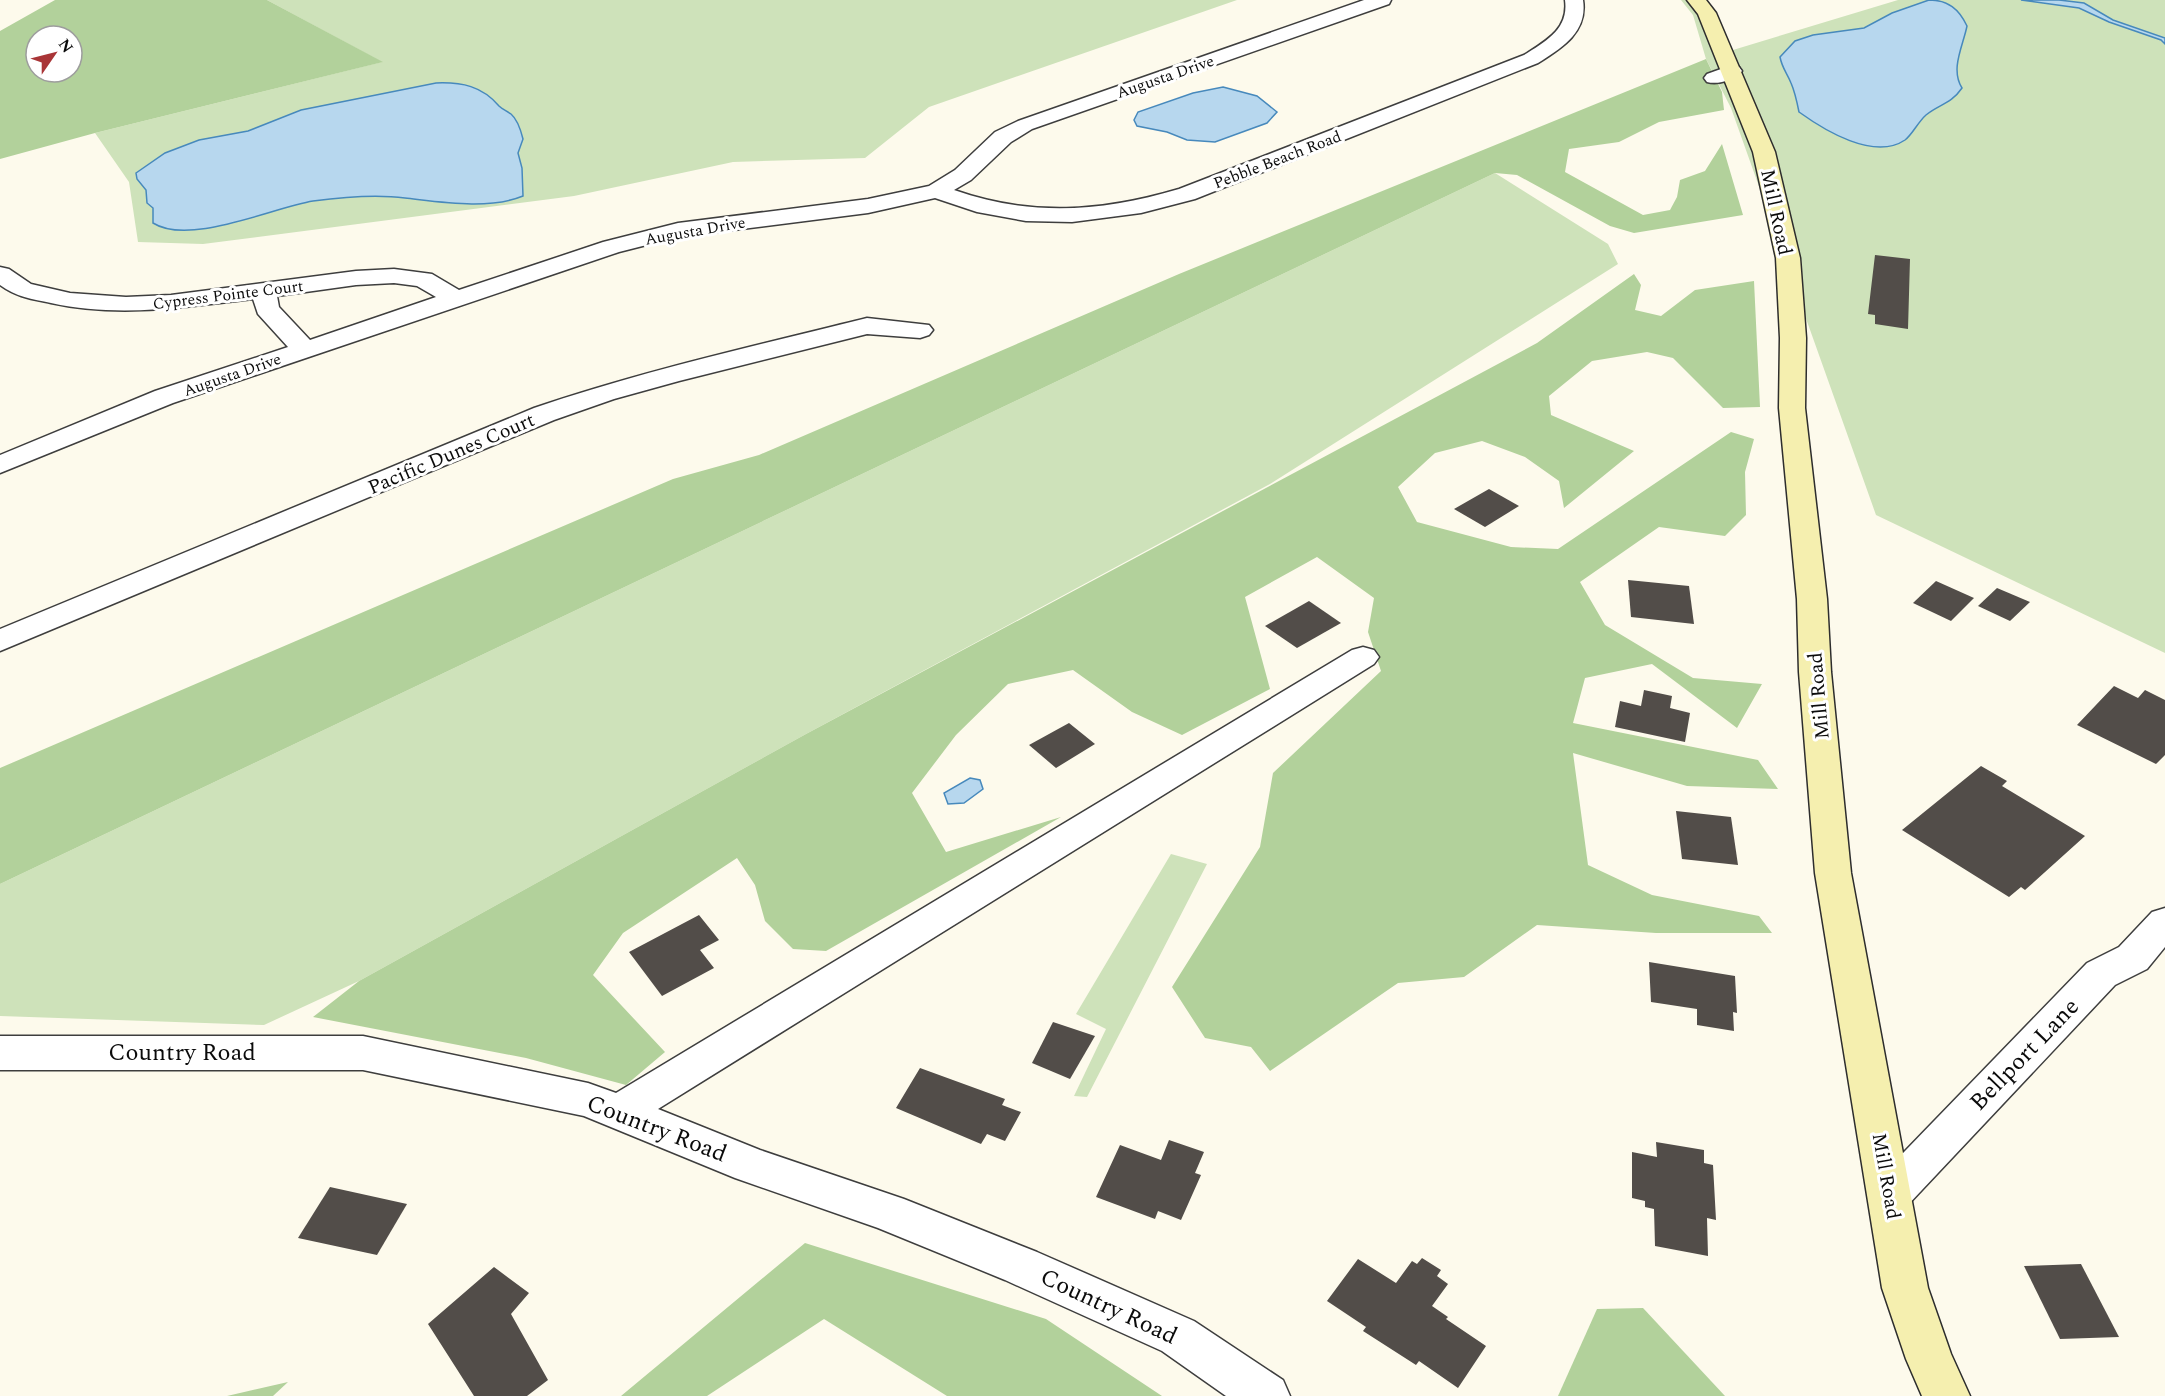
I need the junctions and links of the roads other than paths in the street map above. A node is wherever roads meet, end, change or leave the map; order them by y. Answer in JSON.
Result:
{"nodes":[{"id":1,"x":1382,"y":0,"type":"edge"},
{"id":2,"x":1574,"y":0,"type":"edge"},
{"id":3,"x":1696,"y":0,"type":"edge"},
{"id":4,"x":936,"y":191,"type":"junction"},
{"id":5,"x":0,"y":274,"type":"edge"},
{"id":6,"x":264,"y":290,"type":"junction"},
{"id":7,"x":456,"y":299,"type":"junction"},
{"id":8,"x":920,"y":330,"type":"dead end"},
{"id":9,"x":305,"y":350,"type":"junction"},
{"id":10,"x":0,"y":465,"type":"edge"},
{"id":11,"x":0,"y":641,"type":"edge"},
{"id":12,"x":1363,"y":657,"type":"dead end"},
{"id":13,"x":2165,"y":922,"type":"edge"},
{"id":14,"x":0,"y":1053,"type":"edge"},
{"id":15,"x":619,"y":1112,"type":"junction"},
{"id":16,"x":1890,"y":1195,"type":"junction"},
{"id":17,"x":1266,"y":1396,"type":"edge"},
{"id":18,"x":1946,"y":1396,"type":"edge"}],
"edges":[{"from":1,"to":4,"type":"street","name":"Augusta Drive"},
{"from":2,"to":4,"type":"street","name":"Pebble Beach Road"},
{"from":3,"to":16,"type":"main road","name":"Mill Road"},
{"from":4,"to":7,"type":"street","name":"Augusta Drive"},
{"from":5,"to":6,"type":"street","name":"Cypress Pointe Court"},
{"from":6,"to":7,"type":"street","name":"Cypress Pointe Court"},
{"from":6,"to":9,"type":"street"},
{"from":7,"to":9,"type":"street","name":"Augusta Drive"},
{"from":8,"to":11,"type":"street","name":"Pacific Dunes Court"},
{"from":9,"to":10,"type":"street","name":"Augusta Drive"},
{"from":12,"to":15,"type":"street"},
{"from":13,"to":16,"type":"street","name":"Bellport Lane"},
{"from":14,"to":15,"type":"street","name":"Country Road"},
{"from":15,"to":17,"type":"street","name":"Country Road"},
{"from":16,"to":18,"type":"main road","name":"Mill Road"}]}
